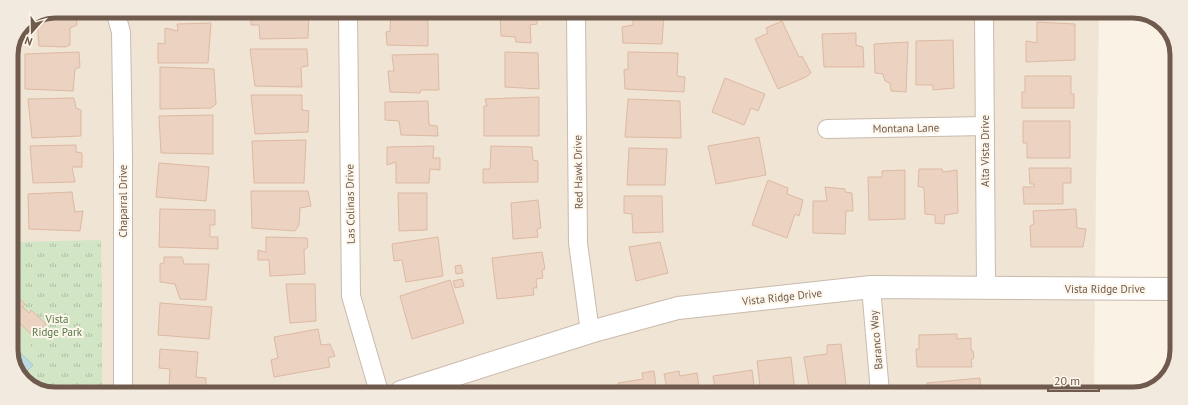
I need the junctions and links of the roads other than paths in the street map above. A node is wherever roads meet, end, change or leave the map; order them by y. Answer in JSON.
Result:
{"nodes":[{"id":1,"x":117,"y":18,"type":"edge"},
{"id":2,"x":348,"y":18,"type":"edge"},
{"id":3,"x":576,"y":18,"type":"edge"},
{"id":4,"x":984,"y":18,"type":"edge"},
{"id":5,"x":985,"y":126,"type":"junction"},
{"id":6,"x":827,"y":129,"type":"dead end"},
{"id":7,"x":871,"y":287,"type":"junction"},
{"id":8,"x":986,"y":288,"type":"junction"},
{"id":9,"x":1170,"y":289,"type":"edge"},
{"id":10,"x":590,"y":332,"type":"junction"},
{"id":11,"x":123,"y":387,"type":"edge"},
{"id":12,"x":378,"y":387,"type":"edge"},
{"id":13,"x":417,"y":387,"type":"edge"},
{"id":14,"x":879,"y":387,"type":"edge"}],
"edges":[{"from":1,"to":11,"type":"street","name":"Chaparral Drive"},
{"from":2,"to":12,"type":"street","name":"Las Colinas Drive"},
{"from":3,"to":10,"type":"street","name":"Red Hawk Drive"},
{"from":4,"to":5,"type":"street","name":"Alta Vista Drive"},
{"from":5,"to":6,"type":"street","name":"Montana Lane"},
{"from":5,"to":8,"type":"street","name":"Alta Vista Drive"},
{"from":7,"to":8,"type":"street","name":"Vista Ridge Drive"},
{"from":7,"to":10,"type":"street","name":"Vista Ridge Drive"},
{"from":7,"to":14,"type":"street","name":"Baranco Way"},
{"from":8,"to":9,"type":"street","name":"Vista Ridge Drive"},
{"from":10,"to":13,"type":"street","name":"Vista Ridge Drive"}]}
